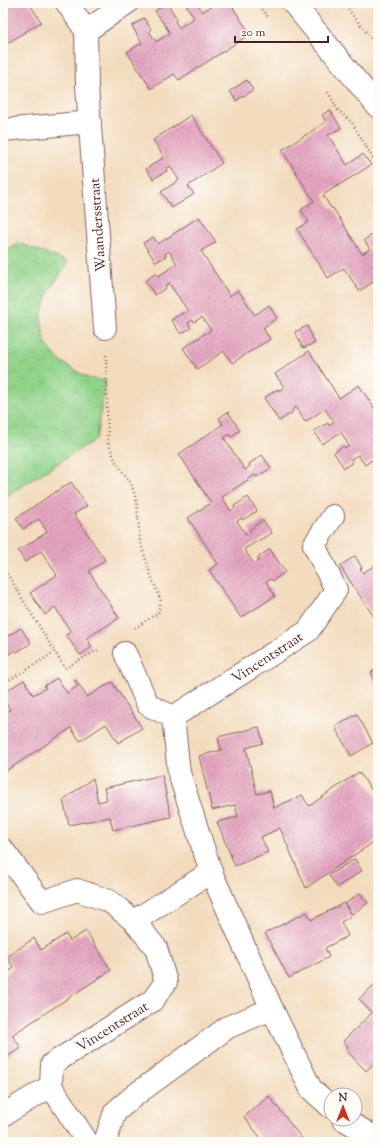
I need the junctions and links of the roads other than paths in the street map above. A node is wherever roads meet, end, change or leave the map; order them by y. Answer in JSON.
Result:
{"nodes":[{"id":1,"x":67,"y":3,"type":"edge"},
{"id":2,"x":127,"y":3,"type":"edge"},
{"id":3,"x":293,"y":3,"type":"edge"},
{"id":4,"x":86,"y":31,"type":"junction"},
{"id":5,"x":378,"y":107,"type":"edge"},
{"id":6,"x":90,"y":122,"type":"junction"},
{"id":7,"x":3,"y":130,"type":"edge"},
{"id":8,"x":105,"y":328,"type":"road end"},
{"id":9,"x":333,"y":516,"type":"dead end"},
{"id":10,"x":123,"y":645,"type":"road end"},
{"id":11,"x":173,"y":717,"type":"junction"},
{"id":12,"x":3,"y":850,"type":"edge"},
{"id":13,"x":211,"y":872,"type":"junction"},
{"id":14,"x":134,"y":921,"type":"junction"},
{"id":15,"x":272,"y":1009,"type":"junction"},
{"id":16,"x":51,"y":1086,"type":"junction"},
{"id":17,"x":323,"y":1100,"type":"edge"},
{"id":18,"x":3,"y":1115,"type":"edge"},
{"id":19,"x":356,"y":1127,"type":"edge"},
{"id":20,"x":378,"y":1140,"type":"edge"},
{"id":21,"x":87,"y":1142,"type":"edge"},
{"id":22,"x":105,"y":1142,"type":"edge"}],
"edges":[{"from":1,"to":4,"type":"street"},
{"from":2,"to":4,"type":"street"},
{"from":3,"to":5,"type":"street"},
{"from":4,"to":6,"type":"street","name":"Waandersstraat"},
{"from":6,"to":7,"type":"street"},
{"from":6,"to":8,"type":"street","name":"Waandersstraat"},
{"from":9,"to":11,"type":"street","name":"Vincentstraat"},
{"from":10,"to":11,"type":"street"},
{"from":11,"to":13,"type":"street"},
{"from":12,"to":14,"type":"street","name":"Vincentstraat"},
{"from":13,"to":14,"type":"street"},
{"from":13,"to":15,"type":"street"},
{"from":14,"to":16,"type":"street","name":"Vincentstraat"},
{"from":15,"to":17,"type":"street"},
{"from":15,"to":22,"type":"street"},
{"from":16,"to":18,"type":"street"},
{"from":16,"to":21,"type":"street"},
{"from":19,"to":20,"type":"street"}]}
